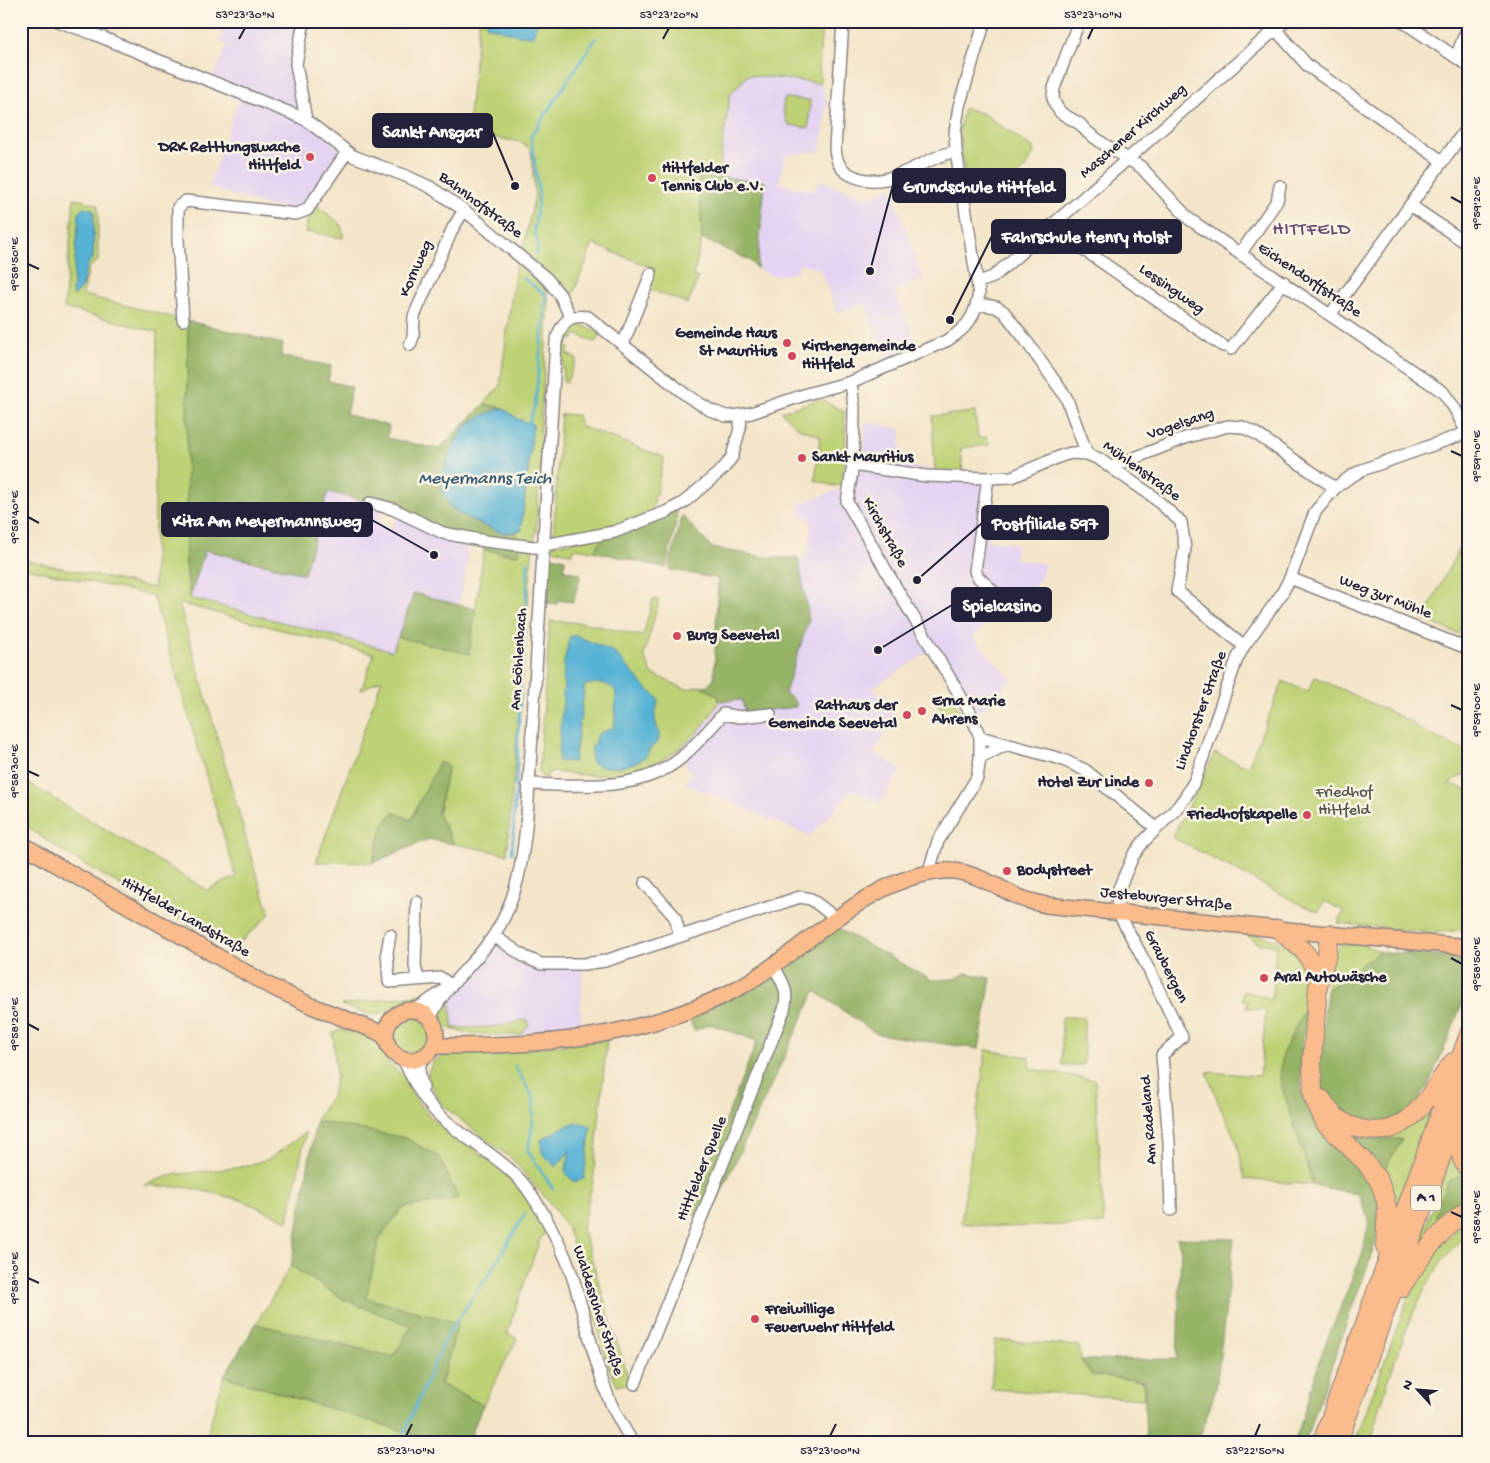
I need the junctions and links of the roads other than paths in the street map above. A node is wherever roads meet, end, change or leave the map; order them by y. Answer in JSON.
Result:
{"nodes":[{"id":1,"x":57,"y":21,"type":"edge"},
{"id":2,"x":304,"y":21,"type":"edge"},
{"id":3,"x":843,"y":21,"type":"edge"},
{"id":4,"x":985,"y":21,"type":"edge"},
{"id":5,"x":1079,"y":21,"type":"edge"},
{"id":6,"x":1402,"y":21,"type":"edge"},
{"id":7,"x":1276,"y":24,"type":"edge"},
{"id":8,"x":1469,"y":24,"type":"edge"},
{"id":9,"x":1456,"y":57,"type":"junction"},
{"id":10,"x":1469,"y":66,"type":"edge"},
{"id":11,"x":306,"y":120,"type":"junction"},
{"id":12,"x":1469,"y":125,"type":"edge"},
{"id":13,"x":956,"y":151,"type":"junction"},
{"id":14,"x":347,"y":152,"type":"junction"},
{"id":15,"x":1128,"y":159,"type":"junction"},
{"id":16,"x":1442,"y":162,"type":"junction"},
{"id":17,"x":1280,"y":186,"type":"dead end"},
{"id":18,"x":1410,"y":206,"type":"junction"},
{"id":19,"x":464,"y":210,"type":"junction"},
{"id":20,"x":1051,"y":227,"type":"junction"},
{"id":21,"x":1469,"y":245,"type":"edge"},
{"id":22,"x":1240,"y":254,"type":"junction"},
{"id":23,"x":651,"y":274,"type":"dead end"},
{"id":24,"x":979,"y":282,"type":"junction"},
{"id":25,"x":1284,"y":282,"type":"junction"},
{"id":26,"x":978,"y":304,"type":"junction"},
{"id":27,"x":1330,"y":315,"type":"junction"},
{"id":28,"x":571,"y":318,"type":"junction"},
{"id":29,"x":184,"y":320,"type":"dead end"},
{"id":30,"x":410,"y":344,"type":"dead end"},
{"id":31,"x":622,"y":344,"type":"junction"},
{"id":32,"x":851,"y":382,"type":"junction"},
{"id":33,"x":741,"y":415,"type":"junction"},
{"id":34,"x":1468,"y":432,"type":"edge"},
{"id":35,"x":1087,"y":454,"type":"junction"},
{"id":36,"x":853,"y":465,"type":"junction"},
{"id":37,"x":1111,"y":467,"type":"junction"},
{"id":38,"x":988,"y":478,"type":"junction"},
{"id":39,"x":1335,"y":488,"type":"junction"},
{"id":40,"x":370,"y":503,"type":"dead end"},
{"id":41,"x":545,"y":545,"type":"junction"},
{"id":42,"x":1290,"y":578,"type":"junction"},
{"id":43,"x":1011,"y":608,"type":"dead end"},
{"id":44,"x":1244,"y":646,"type":"junction"},
{"id":45,"x":1469,"y":649,"type":"edge"},
{"id":46,"x":770,"y":714,"type":"dead end"},
{"id":47,"x":980,"y":737,"type":"junction"},
{"id":48,"x":1007,"y":744,"type":"junction"},
{"id":49,"x":980,"y":758,"type":"junction"},
{"id":50,"x":528,"y":784,"type":"junction"},
{"id":51,"x":1156,"y":828,"type":"junction"},
{"id":52,"x":21,"y":843,"type":"edge"},
{"id":53,"x":928,"y":874,"type":"junction"},
{"id":54,"x":645,"y":883,"type":"dead end"},
{"id":55,"x":417,"y":902,"type":"dead end"},
{"id":56,"x":1118,"y":912,"type":"junction"},
{"id":57,"x":837,"y":919,"type":"junction"},
{"id":58,"x":1278,"y":929,"type":"junction"},
{"id":59,"x":1327,"y":934,"type":"junction"},
{"id":60,"x":390,"y":935,"type":"dead end"},
{"id":61,"x":494,"y":936,"type":"junction"},
{"id":62,"x":680,"y":936,"type":"junction"},
{"id":63,"x":1469,"y":947,"type":"edge"},
{"id":64,"x":774,"y":967,"type":"junction"},
{"id":65,"x":1314,"y":968,"type":"junction"},
{"id":66,"x":418,"y":980,"type":"junction"},
{"id":67,"x":450,"y":985,"type":"junction"},
{"id":68,"x":1318,"y":986,"type":"junction"},
{"id":69,"x":415,"y":1010,"type":"junction"},
{"id":70,"x":336,"y":1014,"type":"junction"},
{"id":71,"x":390,"y":1021,"type":"junction"},
{"id":72,"x":433,"y":1032,"type":"junction"},
{"id":73,"x":386,"y":1037,"type":"junction"},
{"id":74,"x":1182,"y":1037,"type":"joint"},
{"id":75,"x":1466,"y":1042,"type":"edge"},
{"id":76,"x":422,"y":1058,"type":"junction"},
{"id":77,"x":403,"y":1059,"type":"junction"},
{"id":78,"x":1312,"y":1073,"type":"junction"},
{"id":79,"x":1468,"y":1083,"type":"edge"},
{"id":80,"x":438,"y":1114,"type":"junction"},
{"id":81,"x":1469,"y":1170,"type":"edge"},
{"id":82,"x":1469,"y":1209,"type":"edge"},
{"id":83,"x":1171,"y":1210,"type":"dead end"},
{"id":84,"x":1382,"y":1273,"type":"junction"},
{"id":85,"x":1385,"y":1311,"type":"junction"},
{"id":86,"x":635,"y":1384,"type":"dead end"},
{"id":87,"x":632,"y":1442,"type":"edge"},
{"id":88,"x":1322,"y":1442,"type":"edge"},
{"id":89,"x":1338,"y":1442,"type":"edge"}],
"edges":[{"from":1,"to":11,"type":"street","name":"Bahnhofstraße"},
{"from":2,"to":11,"type":"street"},
{"from":3,"to":13,"type":"street"},
{"from":4,"to":13,"type":"street"},
{"from":5,"to":15,"type":"street","name":"Eichendorffstraße"},
{"from":6,"to":9,"type":"street"},
{"from":7,"to":15,"type":"street","name":"Maschener Kirchweg"},
{"from":7,"to":16,"type":"street"},
{"from":8,"to":9,"type":"street"},
{"from":9,"to":10,"type":"street"},
{"from":11,"to":14,"type":"street","name":"Bahnhofstraße"},
{"from":12,"to":16,"type":"street"},
{"from":13,"to":24,"type":"street"},
{"from":14,"to":19,"type":"street","name":"Bahnhofstraße"},
{"from":14,"to":29,"type":"street"},
{"from":15,"to":20,"type":"street","name":"Maschener Kirchweg"},
{"from":15,"to":22,"type":"street","name":"Eichendorffstraße"},
{"from":16,"to":18,"type":"street"},
{"from":17,"to":22,"type":"street"},
{"from":18,"to":21,"type":"street"},
{"from":18,"to":27,"type":"street"},
{"from":19,"to":28,"type":"street","name":"Bahnhofstraße"},
{"from":19,"to":30,"type":"street","name":"Kornweg"},
{"from":20,"to":24,"type":"street","name":"Maschener Kirchweg"},
{"from":20,"to":25,"type":"street","name":"Lessingweg"},
{"from":22,"to":25,"type":"street","name":"Eichendorffstraße"},
{"from":23,"to":31,"type":"street"},
{"from":24,"to":26,"type":"street"},
{"from":25,"to":27,"type":"street","name":"Eichendorffstraße"},
{"from":26,"to":32,"type":"street"},
{"from":26,"to":35,"type":"street","name":"Mühlenstraße"},
{"from":27,"to":34,"type":"street","name":"Eichendorffstraße"},
{"from":28,"to":31,"type":"street"},
{"from":28,"to":41,"type":"street","name":"Am Göhlenbach"},
{"from":31,"to":33,"type":"street"},
{"from":32,"to":33,"type":"street"},
{"from":32,"to":36,"type":"street","name":"Kirchstraße"},
{"from":33,"to":41,"type":"street"},
{"from":34,"to":39,"type":"street","name":"Lindhorster Straße"},
{"from":35,"to":37,"type":"street","name":"Mühlenstraße"},
{"from":35,"to":38,"type":"street"},
{"from":36,"to":38,"type":"street"},
{"from":36,"to":47,"type":"street","name":"Kirchstraße"},
{"from":37,"to":39,"type":"street","name":"Vogelsang"},
{"from":37,"to":44,"type":"street","name":"Mühlenstraße"},
{"from":38,"to":43,"type":"street"},
{"from":39,"to":42,"type":"street","name":"Lindhorster Straße"},
{"from":40,"to":41,"type":"street"},
{"from":41,"to":50,"type":"street","name":"Am Göhlenbach"},
{"from":42,"to":44,"type":"street","name":"Lindhorster Straße"},
{"from":42,"to":45,"type":"street","name":"Weg zur Mühle"},
{"from":44,"to":51,"type":"street","name":"Lindhorster Straße"},
{"from":46,"to":50,"type":"street"},
{"from":47,"to":48,"type":"street"},
{"from":47,"to":49,"type":"street","name":"Kirchstraße"},
{"from":48,"to":49,"type":"street"},
{"from":48,"to":51,"type":"street"},
{"from":49,"to":53,"type":"street","name":"Kirchstraße"},
{"from":50,"to":61,"type":"street","name":"Am Göhlenbach"},
{"from":51,"to":56,"type":"street","name":"Lindhorster Straße"},
{"from":52,"to":70,"type":"main road","name":"Hittfelder Landstraße"},
{"from":53,"to":56,"type":"main road","name":"Jesteburger Straße"},
{"from":53,"to":57,"type":"main road","name":"Jesteburger Straße"},
{"from":54,"to":62,"type":"street"},
{"from":55,"to":66,"type":"street"},
{"from":56,"to":58,"type":"main road","name":"Jesteburger Straße"},
{"from":56,"to":74,"type":"street","name":"Graubergen"},
{"from":57,"to":62,"type":"street"},
{"from":57,"to":64,"type":"main road","name":"Jesteburger Straße"},
{"from":58,"to":59,"type":"main road","name":"Jesteburger Straße"},
{"from":58,"to":65,"type":"highway"},
{"from":59,"to":63,"type":"main road","name":"Jesteburger Straße"},
{"from":59,"to":65,"type":"highway"},
{"from":59,"to":68,"type":"highway"},
{"from":60,"to":66,"type":"street"},
{"from":61,"to":62,"type":"street"},
{"from":61,"to":67,"type":"street","name":"Am Göhlenbach"},
{"from":64,"to":72,"type":"main road"},
{"from":64,"to":86,"type":"street","name":"Hittfelder Quelle"},
{"from":65,"to":68,"type":"highway"},
{"from":66,"to":67,"type":"street"},
{"from":67,"to":69,"type":"street","name":"Am Göhlenbach"},
{"from":67,"to":72,"type":"street","name":"Am Göhlenbach"},
{"from":68,"to":78,"type":"highway"},
{"from":69,"to":71,"type":"main road"},
{"from":69,"to":72,"type":"main road"},
{"from":70,"to":71,"type":"main road","name":"Hittfelder Landstraße"},
{"from":70,"to":73,"type":"main road","name":"Hittfelder Landstraße"},
{"from":71,"to":73,"type":"main road"},
{"from":72,"to":76,"type":"main road"},
{"from":73,"to":77,"type":"main road"},
{"from":74,"to":83,"type":"street","name":"Am Radeland"},
{"from":75,"to":78,"type":"highway"},
{"from":75,"to":84,"type":"highway","number":"A 1"},
{"from":76,"to":77,"type":"main road"},
{"from":76,"to":80,"type":"street","name":"Waldesruher Straße"},
{"from":77,"to":80,"type":"street","name":"Waldesruher Straße"},
{"from":78,"to":84,"type":"highway"},
{"from":79,"to":81,"type":"highway"},
{"from":79,"to":85,"type":"highway","number":"A 1"},
{"from":80,"to":87,"type":"street","name":"Waldesruher Straße"},
{"from":82,"to":85,"type":"highway"},
{"from":84,"to":88,"type":"highway","number":"A 1"},
{"from":85,"to":89,"type":"highway","number":"A 1"}]}
